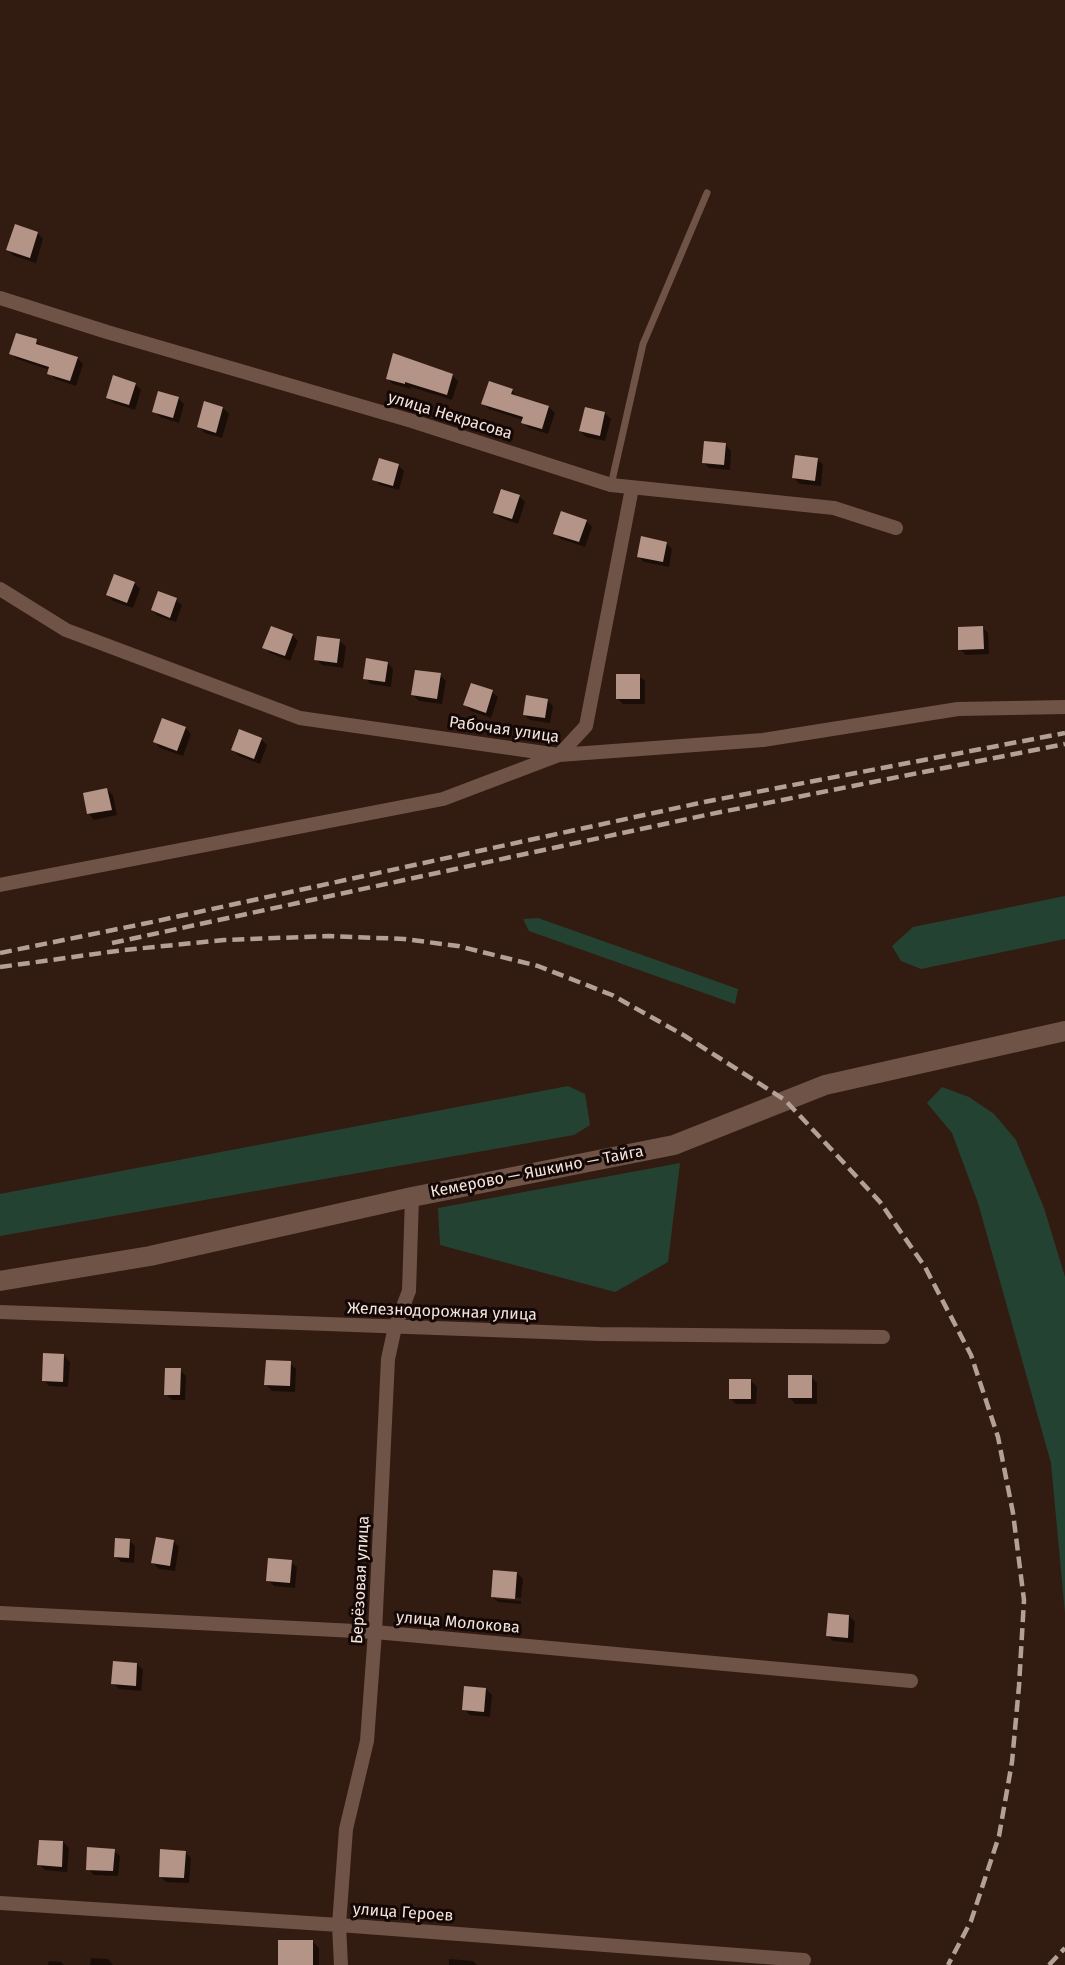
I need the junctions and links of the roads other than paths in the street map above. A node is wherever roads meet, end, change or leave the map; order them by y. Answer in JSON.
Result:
{"nodes":[{"id":1,"x":706,"y":193,"type":"dead end"},
{"id":2,"x":0,"y":298,"type":"edge"},
{"id":3,"x":611,"y":485,"type":"junction"},
{"id":4,"x":632,"y":488,"type":"junction"},
{"id":5,"x":896,"y":528,"type":"dead end"},
{"id":6,"x":0,"y":589,"type":"edge"},
{"id":7,"x":1065,"y":707,"type":"edge"},
{"id":8,"x":559,"y":755,"type":"junction"},
{"id":9,"x":2,"y":884,"type":"edge"},
{"id":10,"x":1065,"y":1031,"type":"edge"},
{"id":11,"x":412,"y":1197,"type":"junction"},
{"id":12,"x":0,"y":1281,"type":"edge"},
{"id":13,"x":0,"y":1312,"type":"edge"},
{"id":14,"x":395,"y":1327,"type":"junction"},
{"id":15,"x":883,"y":1336,"type":"dead end"},
{"id":16,"x":0,"y":1613,"type":"edge"},
{"id":17,"x":375,"y":1632,"type":"junction"},
{"id":18,"x":911,"y":1681,"type":"dead end"},
{"id":19,"x":0,"y":1903,"type":"edge"},
{"id":20,"x":339,"y":1925,"type":"junction"},
{"id":21,"x":804,"y":1960,"type":"dead end"},
{"id":22,"x":341,"y":1965,"type":"edge"}],
"edges":[{"from":1,"to":3,"type":"lane"},
{"from":2,"to":3,"type":"street","name":"улица Некрасова"},
{"from":3,"to":4,"type":"street","name":"улица Некрасова"},
{"from":4,"to":5,"type":"street","name":"улица Некрасова"},
{"from":4,"to":8,"type":"street"},
{"from":6,"to":8,"type":"street","name":"Рабочая улица"},
{"from":7,"to":8,"type":"street","name":"Рабочая улица"},
{"from":8,"to":9,"type":"street"},
{"from":10,"to":11,"type":"main road","name":"Кемерово — Яшкино — Тайга"},
{"from":11,"to":12,"type":"main road","name":"Кемерово — Яшкино — Тайга"},
{"from":11,"to":14,"type":"street","name":"Берёзовая улица"},
{"from":13,"to":14,"type":"street","name":"Железнодорожная улица"},
{"from":14,"to":15,"type":"street","name":"Железнодорожная улица"},
{"from":14,"to":17,"type":"street","name":"Берёзовая улица"},
{"from":16,"to":17,"type":"street","name":"улица Молокова"},
{"from":17,"to":18,"type":"street","name":"улица Молокова"},
{"from":17,"to":20,"type":"street","name":"Берёзовая улица"},
{"from":19,"to":20,"type":"street","name":"улица Героев"},
{"from":20,"to":21,"type":"street","name":"улица Героев"},
{"from":20,"to":22,"type":"street","name":"Берёзовая улица"}]}
